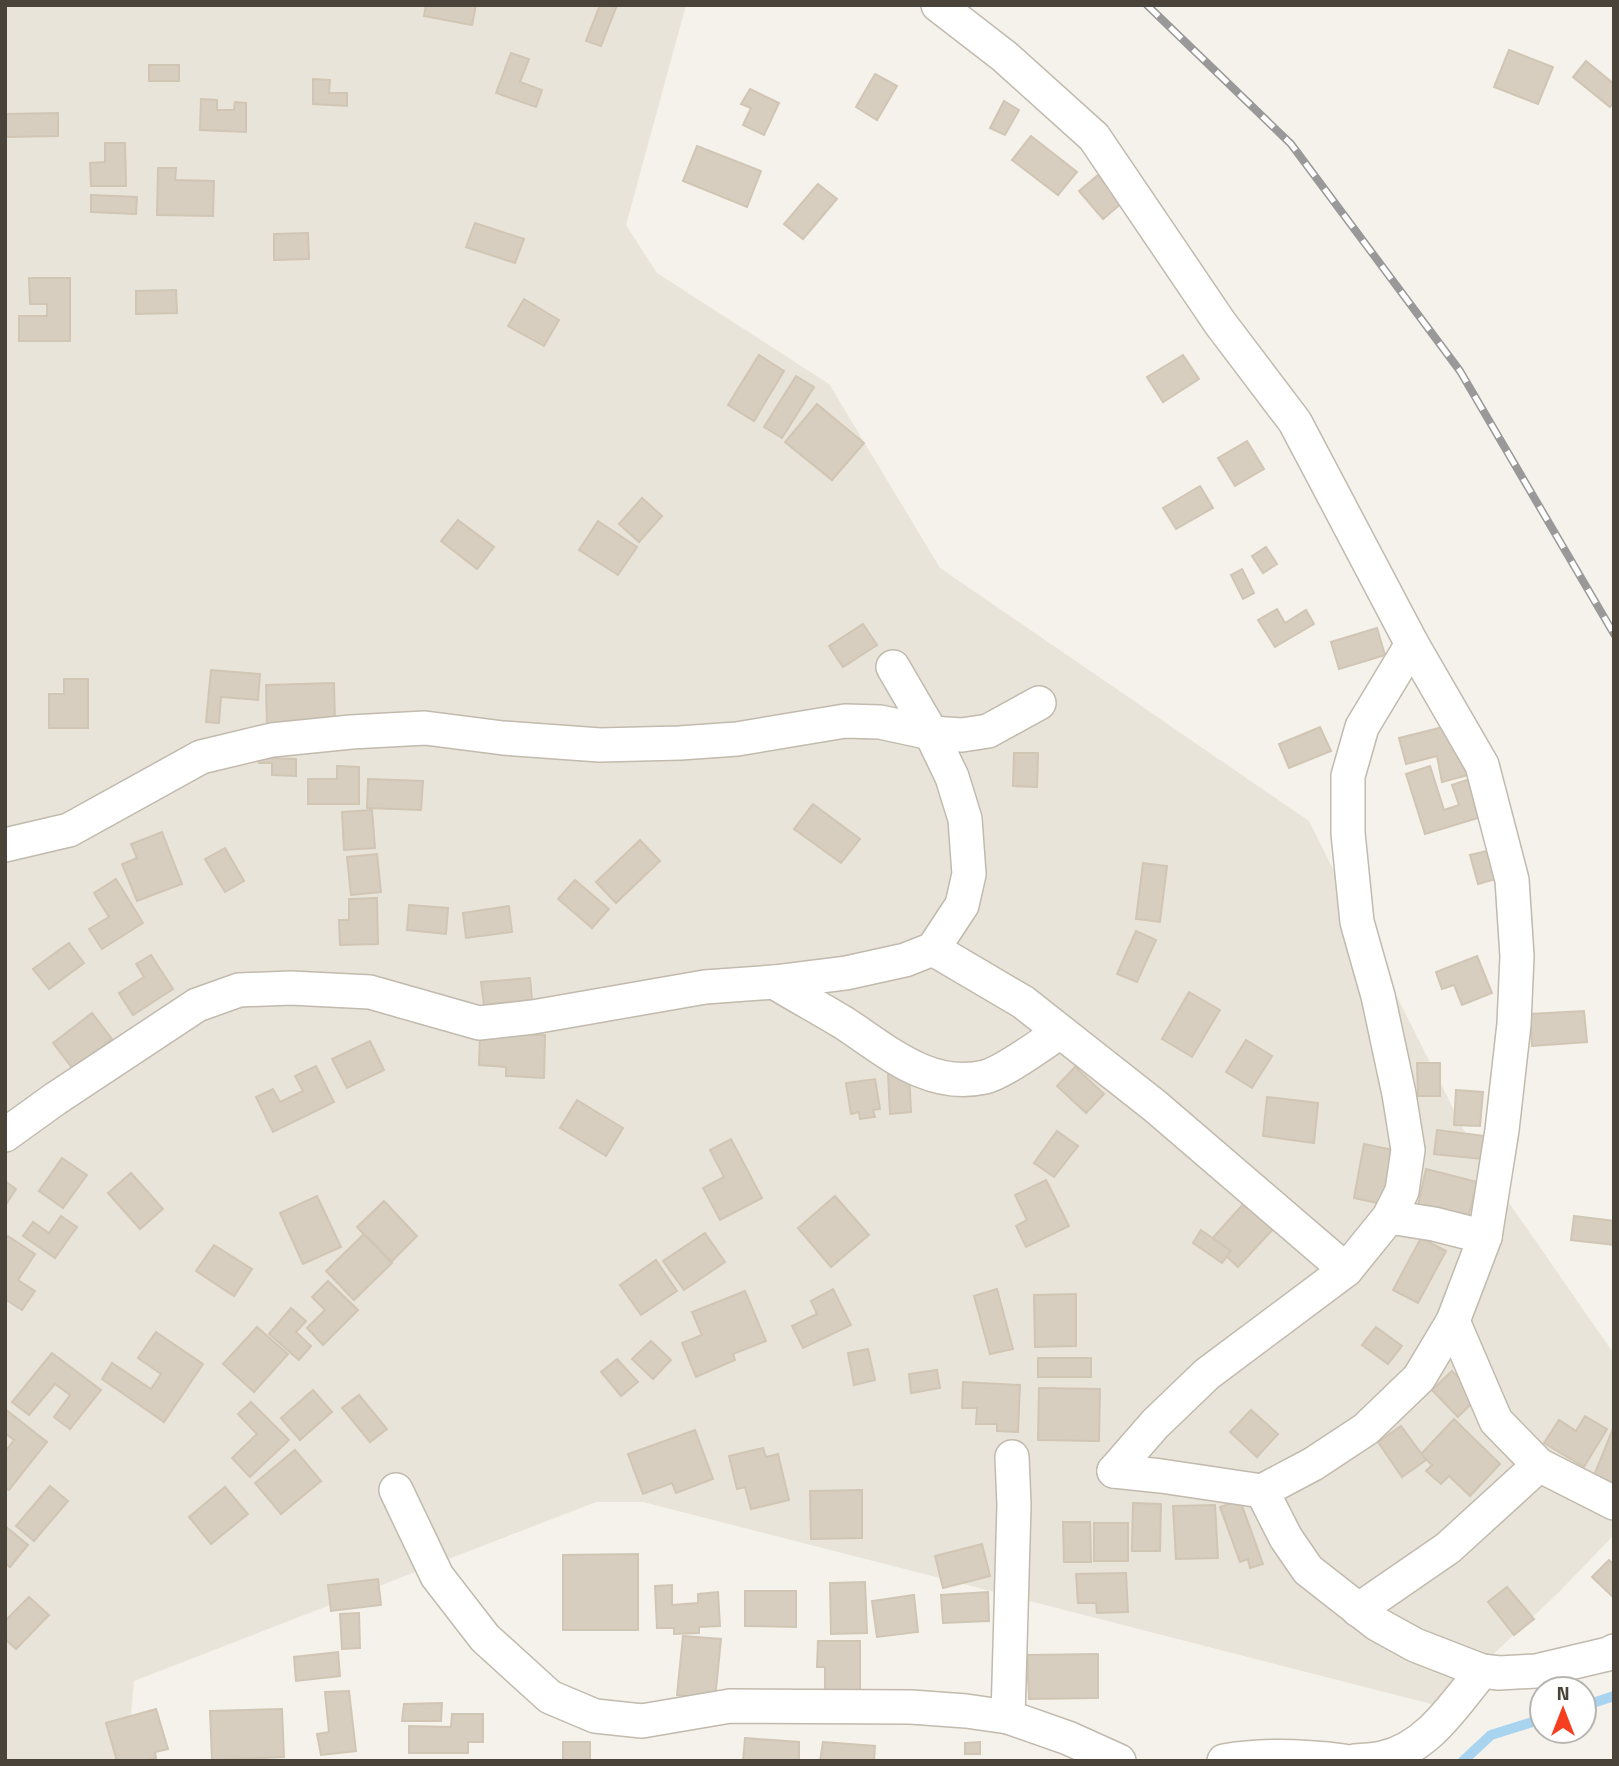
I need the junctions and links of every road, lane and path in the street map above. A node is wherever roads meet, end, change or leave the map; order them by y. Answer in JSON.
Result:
{"nodes":[{"id":1,"x":938,"y":5,"type":"edge"},
{"id":2,"x":1412,"y":643,"type":"junction"},
{"id":3,"x":893,"y":667,"type":"dead end"},
{"id":4,"x":1039,"y":703,"type":"dead end"},
{"id":5,"x":930,"y":733,"type":"junction"},
{"id":6,"x":5,"y":845,"type":"edge"},
{"id":7,"x":933,"y":949,"type":"junction"},
{"id":8,"x":774,"y":982,"type":"junction"},
{"id":9,"x":1060,"y":1032,"type":"junction"},
{"id":10,"x":5,"y":1135,"type":"edge"},
{"id":11,"x":1389,"y":1217,"type":"junction"},
{"id":12,"x":1485,"y":1237,"type":"junction"},
{"id":13,"x":1346,"y":1270,"type":"junction"},
{"id":14,"x":1453,"y":1321,"type":"junction"},
{"id":15,"x":1012,"y":1457,"type":"dead end"},
{"id":16,"x":1539,"y":1465,"type":"junction"},
{"id":17,"x":396,"y":1490,"type":"dead end"},
{"id":18,"x":1262,"y":1492,"type":"junction"},
{"id":19,"x":1614,"y":1503,"type":"edge"},
{"id":20,"x":1358,"y":1610,"type":"junction"},
{"id":21,"x":1614,"y":1651,"type":"edge"},
{"id":22,"x":1482,"y":1671,"type":"junction"},
{"id":23,"x":1008,"y":1717,"type":"junction"},
{"id":24,"x":1119,"y":1761,"type":"edge"},
{"id":25,"x":1224,"y":1761,"type":"edge"},
{"id":26,"x":1344,"y":1761,"type":"edge"},
{"id":27,"x":1355,"y":1761,"type":"edge"}],
"edges":[{"from":1,"to":2,"type":"street"},
{"from":2,"to":11,"type":"street"},
{"from":2,"to":12,"type":"street"},
{"from":3,"to":5,"type":"street"},
{"from":4,"to":5,"type":"street"},
{"from":5,"to":6,"type":"street"},
{"from":5,"to":7,"type":"street"},
{"from":7,"to":8,"type":"street"},
{"from":7,"to":9,"type":"street"},
{"from":8,"to":9,"type":"street"},
{"from":8,"to":10,"type":"street"},
{"from":9,"to":13,"type":"street"},
{"from":11,"to":12,"type":"street"},
{"from":11,"to":13,"type":"street"},
{"from":12,"to":14,"type":"street"},
{"from":13,"to":18,"type":"street"},
{"from":14,"to":16,"type":"street"},
{"from":14,"to":18,"type":"street"},
{"from":15,"to":23,"type":"street"},
{"from":16,"to":19,"type":"street"},
{"from":16,"to":20,"type":"street"},
{"from":17,"to":23,"type":"street"},
{"from":18,"to":20,"type":"street"},
{"from":20,"to":22,"type":"street"},
{"from":21,"to":22,"type":"street"},
{"from":22,"to":27,"type":"street"},
{"from":23,"to":24,"type":"street"},
{"from":25,"to":26,"type":"street"}]}
